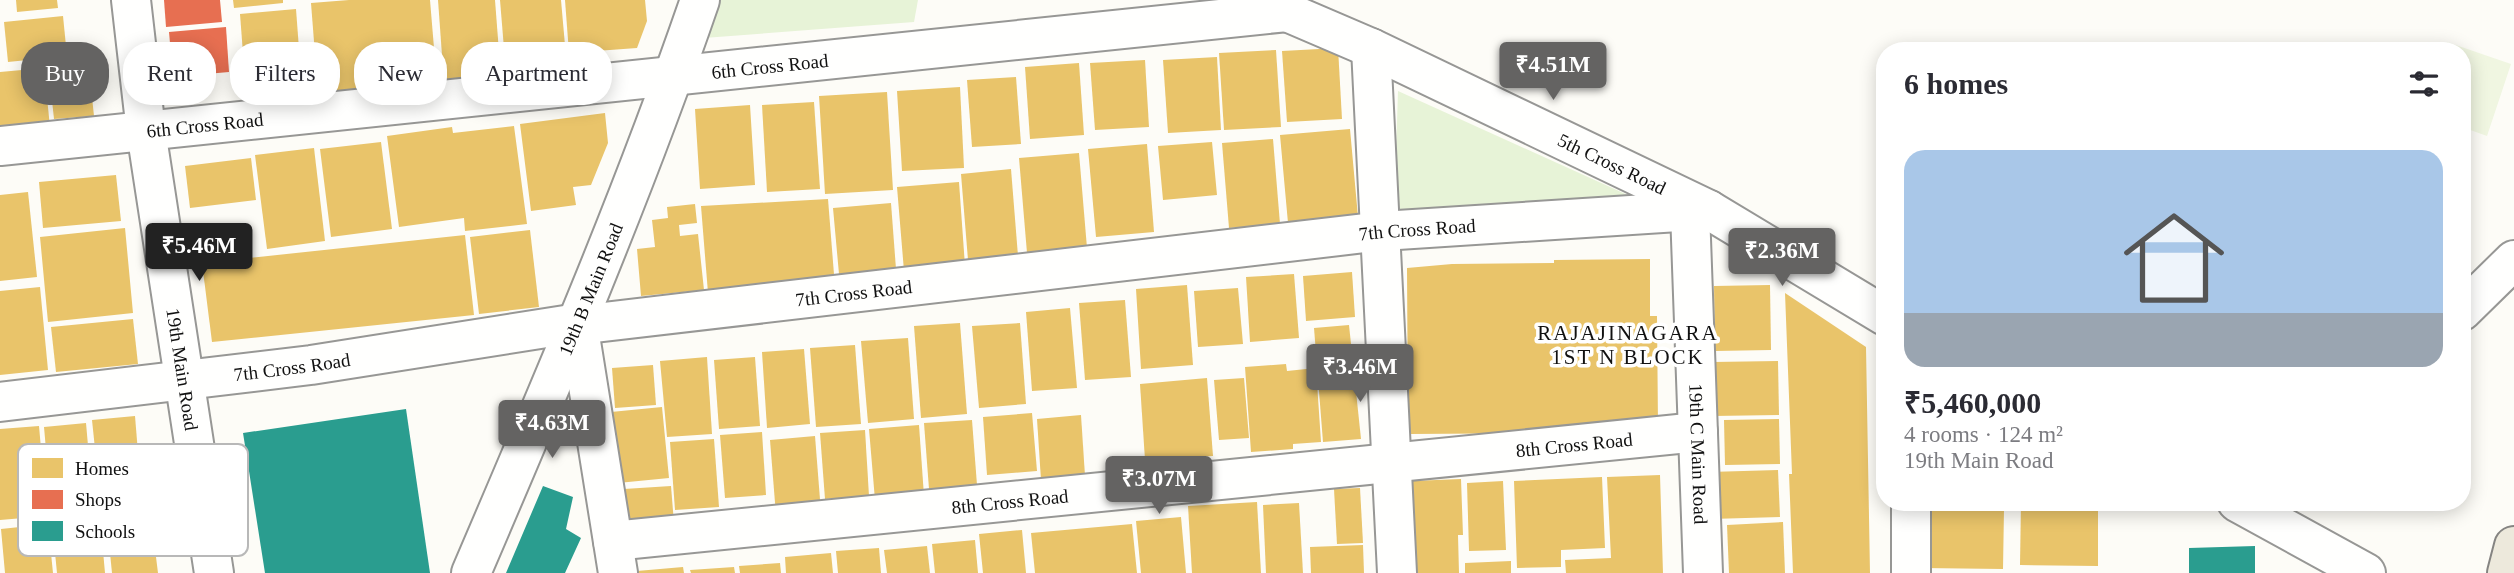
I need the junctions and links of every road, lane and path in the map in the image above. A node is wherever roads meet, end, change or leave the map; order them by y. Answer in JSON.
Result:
{"nodes":[{"id":1,"x":131,"y":0,"type":"edge"},
{"id":2,"x":700,"y":0,"type":"edge"},
{"id":3,"x":1250,"y":0,"type":"edge"},
{"id":4,"x":1287,"y":12,"type":"junction"},
{"id":5,"x":1371,"y":48,"type":"junction"},
{"id":6,"x":674,"y":76,"type":"junction"},
{"id":7,"x":146,"y":131,"type":"junction"},
{"id":8,"x":0,"y":146,"type":"edge"},
{"id":9,"x":1700,"y":210,"type":"junction"},
{"id":10,"x":1382,"y":231,"type":"junction"},
{"id":11,"x":2514,"y":260,"type":"edge"},
{"id":12,"x":2471,"y":302,"type":"edge"},
{"id":13,"x":1876,"y":311,"type":"edge"},
{"id":14,"x":578,"y":323,"type":"junction"},
{"id":15,"x":184,"y":380,"type":"junction"},
{"id":16,"x":0,"y":402,"type":"edge"},
{"id":17,"x":1698,"y":432,"type":"junction"},
{"id":18,"x":194,"y":444,"type":"edge"},
{"id":19,"x":1392,"y":463,"type":"junction"},
{"id":20,"x":1911,"y":511,"type":"edge"},
{"id":21,"x":2253,"y":511,"type":"edge"},
{"id":22,"x":2514,"y":545,"type":"edge"},
{"id":23,"x":616,"y":557,"type":"edge"},
{"id":24,"x":471,"y":573,"type":"edge"},
{"id":25,"x":1397,"y":573,"type":"edge"},
{"id":26,"x":1703,"y":573,"type":"edge"},
{"id":27,"x":1911,"y":573,"type":"edge"},
{"id":28,"x":2367,"y":573,"type":"edge"},
{"id":29,"x":2507,"y":573,"type":"edge"}],
"edges":[{"from":1,"to":7,"type":"street","name":"19th Main Road"},
{"from":2,"to":6,"type":"street","name":"19th B Main Road"},
{"from":3,"to":4,"type":"street","name":"5th Cross Road"},
{"from":4,"to":5,"type":"street","name":"5th Cross Road"},
{"from":4,"to":6,"type":"street","name":"6th Cross Road"},
{"from":5,"to":9,"type":"street","name":"5th Cross Road"},
{"from":5,"to":10,"type":"street"},
{"from":6,"to":7,"type":"street","name":"6th Cross Road"},
{"from":6,"to":14,"type":"street","name":"19th B Main Road"},
{"from":7,"to":8,"type":"street","name":"6th Cross Road"},
{"from":7,"to":15,"type":"street","name":"19th Main Road"},
{"from":9,"to":10,"type":"street","name":"7th Cross Road"},
{"from":9,"to":13,"type":"street","name":"5th Cross Road"},
{"from":9,"to":17,"type":"street","name":"19th C Main Road"},
{"from":10,"to":14,"type":"street","name":"7th Cross Road"},
{"from":10,"to":19,"type":"street"},
{"from":11,"to":12,"type":"street"},
{"from":14,"to":15,"type":"street","name":"7th Cross Road"},
{"from":14,"to":23,"type":"street"},
{"from":14,"to":24,"type":"street","name":"19th B Main Road"},
{"from":15,"to":16,"type":"street","name":"7th Cross Road"},
{"from":15,"to":18,"type":"street","name":"19th Main Road"},
{"from":17,"to":19,"type":"street","name":"8th Cross Road"},
{"from":17,"to":26,"type":"street","name":"19th C Main Road"},
{"from":19,"to":23,"type":"street","name":"8th Cross Road"},
{"from":19,"to":25,"type":"street"},
{"from":20,"to":27,"type":"street"},
{"from":21,"to":28,"type":"street"},
{"from":22,"to":29,"type":"main road"}]}
